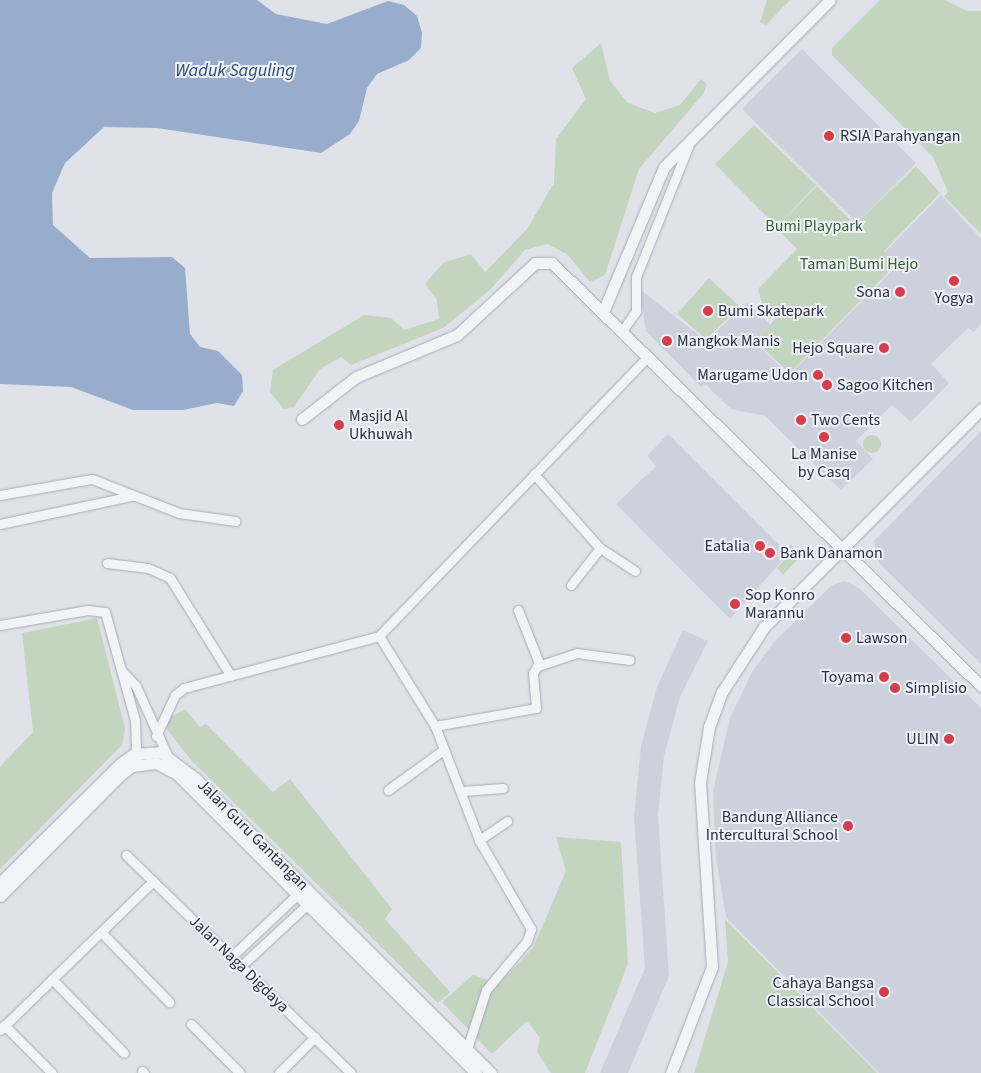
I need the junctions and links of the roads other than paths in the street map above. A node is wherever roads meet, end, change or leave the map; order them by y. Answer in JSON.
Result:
{"nodes":[{"id":1,"x":830,"y":0,"type":"edge"},
{"id":2,"x":691,"y":140,"type":"junction"},
{"id":3,"x":604,"y":312,"type":"junction"},
{"id":4,"x":622,"y":331,"type":"junction"},
{"id":5,"x":648,"y":356,"type":"junction"},
{"id":6,"x":981,"y":409,"type":"edge"},
{"id":7,"x":302,"y":419,"type":"dead end"},
{"id":8,"x":534,"y":474,"type":"junction"},
{"id":9,"x":0,"y":495,"type":"edge"},
{"id":10,"x":132,"y":496,"type":"junction"},
{"id":11,"x":235,"y":520,"type":"dead end"},
{"id":12,"x":0,"y":524,"type":"edge"},
{"id":13,"x":600,"y":548,"type":"junction"},
{"id":14,"x":841,"y":548,"type":"junction"},
{"id":15,"x":107,"y":563,"type":"dead end"},
{"id":16,"x":635,"y":571,"type":"dead end"},
{"id":17,"x":571,"y":585,"type":"dead end"},
{"id":18,"x":518,"y":610,"type":"dead end"},
{"id":19,"x":0,"y":625,"type":"edge"},
{"id":20,"x":379,"y":636,"type":"junction"},
{"id":21,"x":630,"y":660,"type":"dead end"},
{"id":22,"x":538,"y":666,"type":"junction"},
{"id":23,"x":123,"y":672,"type":"junction"},
{"id":24,"x":231,"y":676,"type":"junction"},
{"id":25,"x":981,"y":686,"type":"edge"},
{"id":26,"x":435,"y":726,"type":"junction"},
{"id":27,"x":156,"y":736,"type":"junction"},
{"id":28,"x":443,"y":750,"type":"junction"},
{"id":29,"x":168,"y":757,"type":"junction"},
{"id":30,"x":137,"y":759,"type":"junction"},
{"id":31,"x":170,"y":769,"type":"junction"},
{"id":32,"x":503,"y":788,"type":"dead end"},
{"id":33,"x":388,"y":790,"type":"dead end"},
{"id":34,"x":462,"y":791,"type":"junction"},
{"id":35,"x":507,"y":821,"type":"dead end"},
{"id":36,"x":479,"y":840,"type":"junction"},
{"id":37,"x":126,"y":855,"type":"dead end"},
{"id":38,"x":154,"y":882,"type":"junction"},
{"id":39,"x":0,"y":883,"type":"edge"},
{"id":40,"x":305,"y":887,"type":"junction"},
{"id":41,"x":296,"y":894,"type":"junction"},
{"id":42,"x":0,"y":896,"type":"edge"},
{"id":43,"x":316,"y":896,"type":"junction"},
{"id":44,"x":307,"y":905,"type":"junction"},
{"id":45,"x":101,"y":932,"type":"junction"},
{"id":46,"x":231,"y":957,"type":"junction"},
{"id":47,"x":241,"y":966,"type":"junction"},
{"id":48,"x":52,"y":979,"type":"junction"},
{"id":49,"x":169,"y":1002,"type":"dead end"},
{"id":50,"x":191,"y":1024,"type":"dead end"},
{"id":51,"x":2,"y":1028,"type":"edge"},
{"id":52,"x":315,"y":1037,"type":"junction"},
{"id":53,"x":467,"y":1049,"type":"junction"},
{"id":54,"x":124,"y":1053,"type":"dead end"},
{"id":55,"x":52,"y":1073,"type":"edge"},
{"id":56,"x":240,"y":1073,"type":"edge"},
{"id":57,"x":279,"y":1073,"type":"edge"},
{"id":58,"x":351,"y":1073,"type":"edge"},
{"id":59,"x":476,"y":1073,"type":"edge"},
{"id":60,"x":492,"y":1073,"type":"edge"},
{"id":61,"x":671,"y":1073,"type":"edge"}],
"edges":[{"from":1,"to":2,"type":"street"},
{"from":2,"to":3,"type":"street"},
{"from":2,"to":4,"type":"street"},
{"from":3,"to":4,"type":"street"},
{"from":3,"to":7,"type":"street"},
{"from":4,"to":5,"type":"street"},
{"from":5,"to":8,"type":"street"},
{"from":5,"to":14,"type":"street"},
{"from":6,"to":14,"type":"street"},
{"from":8,"to":13,"type":"street"},
{"from":8,"to":20,"type":"street"},
{"from":9,"to":10,"type":"street"},
{"from":10,"to":11,"type":"street"},
{"from":10,"to":12,"type":"street"},
{"from":13,"to":16,"type":"street"},
{"from":13,"to":17,"type":"street"},
{"from":14,"to":25,"type":"street"},
{"from":14,"to":61,"type":"street"},
{"from":15,"to":24,"type":"street"},
{"from":18,"to":22,"type":"street"},
{"from":19,"to":23,"type":"street"},
{"from":20,"to":24,"type":"street"},
{"from":20,"to":26,"type":"street"},
{"from":21,"to":22,"type":"street"},
{"from":22,"to":26,"type":"street"},
{"from":23,"to":27,"type":"street"},
{"from":23,"to":30,"type":"street"},
{"from":24,"to":27,"type":"street"},
{"from":26,"to":28,"type":"street"},
{"from":27,"to":29,"type":"street"},
{"from":28,"to":33,"type":"street"},
{"from":28,"to":34,"type":"street"},
{"from":29,"to":30,"type":"street"},
{"from":29,"to":31,"type":"street"},
{"from":29,"to":40,"type":"street","name":"Jalan Guru Gantangan"},
{"from":30,"to":31,"type":"street"},
{"from":30,"to":39,"type":"street"},
{"from":30,"to":42,"type":"street"},
{"from":31,"to":41,"type":"street","name":"Jalan Guru Gantangan"},
{"from":32,"to":34,"type":"street"},
{"from":34,"to":36,"type":"street"},
{"from":35,"to":36,"type":"street"},
{"from":36,"to":53,"type":"street"},
{"from":37,"to":38,"type":"street","name":"Jalan Naga Digdaya"},
{"from":38,"to":45,"type":"street"},
{"from":38,"to":46,"type":"street","name":"Jalan Naga Digdaya"},
{"from":40,"to":41,"type":"street"},
{"from":40,"to":43,"type":"street","name":"Jalan Guru Gantangan"},
{"from":41,"to":44,"type":"street","name":"Jalan Guru Gantangan"},
{"from":41,"to":46,"type":"street"},
{"from":43,"to":44,"type":"street"},
{"from":43,"to":53,"type":"street","name":"Jalan Guru Gantangan"},
{"from":44,"to":47,"type":"street"},
{"from":44,"to":59,"type":"street","name":"Jalan Guru Gantangan"},
{"from":45,"to":48,"type":"street"},
{"from":45,"to":49,"type":"street"},
{"from":46,"to":47,"type":"street","name":"Jalan Naga Digdaya"},
{"from":47,"to":52,"type":"street","name":"Jalan Naga Digdaya"},
{"from":48,"to":51,"type":"street"},
{"from":48,"to":54,"type":"street"},
{"from":50,"to":56,"type":"street"},
{"from":51,"to":55,"type":"street"},
{"from":52,"to":57,"type":"street"},
{"from":52,"to":58,"type":"street","name":"Jalan Naga Digdaya"},
{"from":53,"to":60,"type":"street","name":"Jalan Guru Gantangan"}]}
